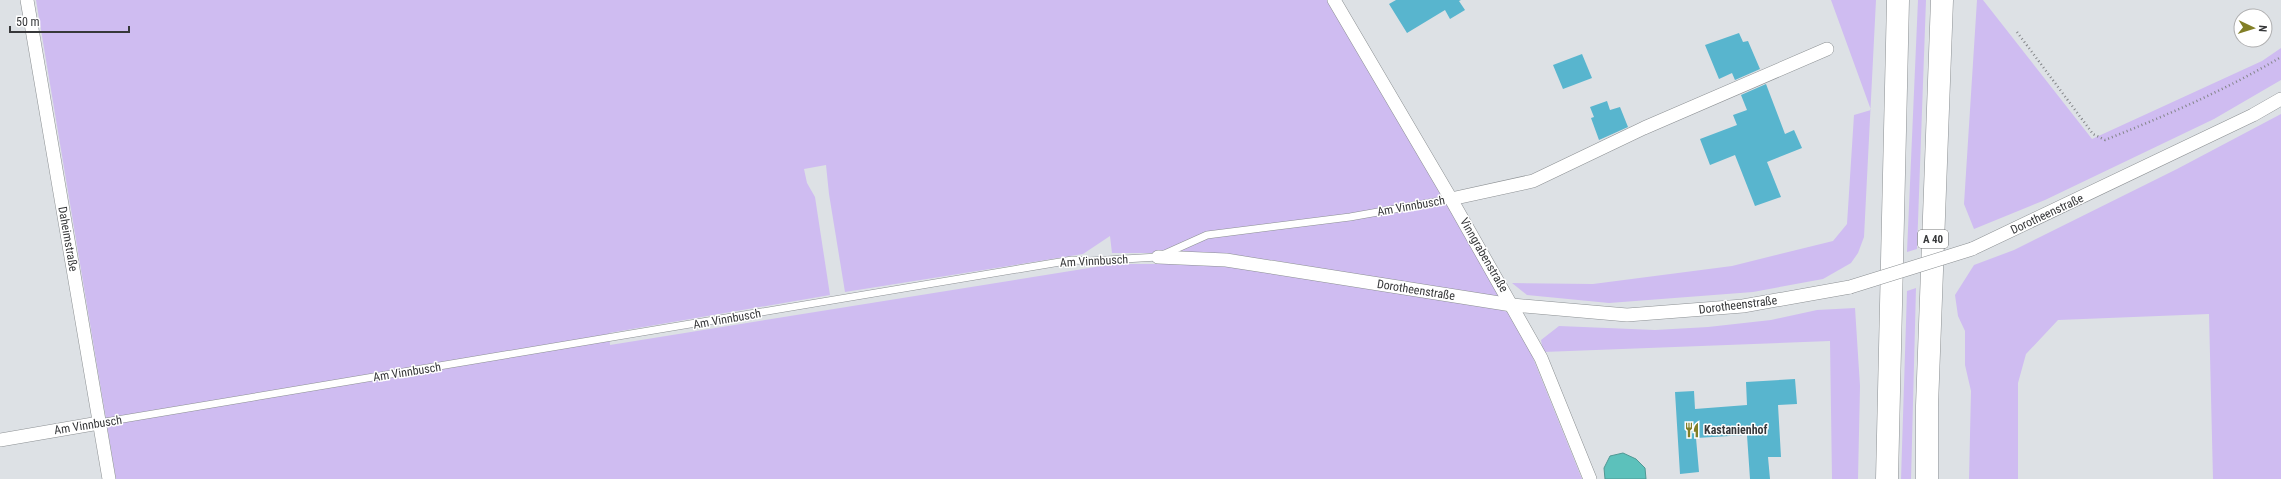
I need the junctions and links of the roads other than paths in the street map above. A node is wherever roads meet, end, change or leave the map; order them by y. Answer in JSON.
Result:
{"nodes":[{"id":1,"x":27,"y":0,"type":"edge"},
{"id":2,"x":1334,"y":0,"type":"edge"},
{"id":3,"x":1898,"y":0,"type":"edge"},
{"id":4,"x":1942,"y":0,"type":"edge"},
{"id":5,"x":1827,"y":49,"type":"dead end"},
{"id":6,"x":2281,"y":99,"type":"edge"},
{"id":7,"x":1451,"y":199,"type":"junction"},
{"id":8,"x":1158,"y":257,"type":"junction"},
{"id":9,"x":1512,"y":305,"type":"junction"},
{"id":10,"x":100,"y":423,"type":"junction"},
{"id":11,"x":0,"y":440,"type":"edge"},
{"id":12,"x":109,"y":479,"type":"edge"},
{"id":13,"x":1590,"y":479,"type":"edge"},
{"id":14,"x":1887,"y":479,"type":"edge"},
{"id":15,"x":1927,"y":479,"type":"edge"}],
"edges":[{"from":1,"to":10,"type":"street","name":"Daheimstraße"},
{"from":2,"to":7,"type":"street","name":"Vinngrabenstraße"},
{"from":3,"to":14,"type":"highway"},
{"from":4,"to":15,"type":"highway","number":"A 40"},
{"from":5,"to":7,"type":"street"},
{"from":6,"to":9,"type":"street","name":"Dorotheenstraße","bridge":true},
{"from":7,"to":8,"type":"lane","name":"Am Vinnbusch"},
{"from":7,"to":9,"type":"street","name":"Vinngrabenstraße"},
{"from":8,"to":9,"type":"street","name":"Dorotheenstraße"},
{"from":8,"to":10,"type":"lane","name":"Am Vinnbusch"},
{"from":9,"to":13,"type":"street","name":"Vinngrabenstraße"},
{"from":10,"to":11,"type":"street","name":"Am Vinnbusch"},
{"from":10,"to":12,"type":"street","name":"Daheimstraße"}]}
